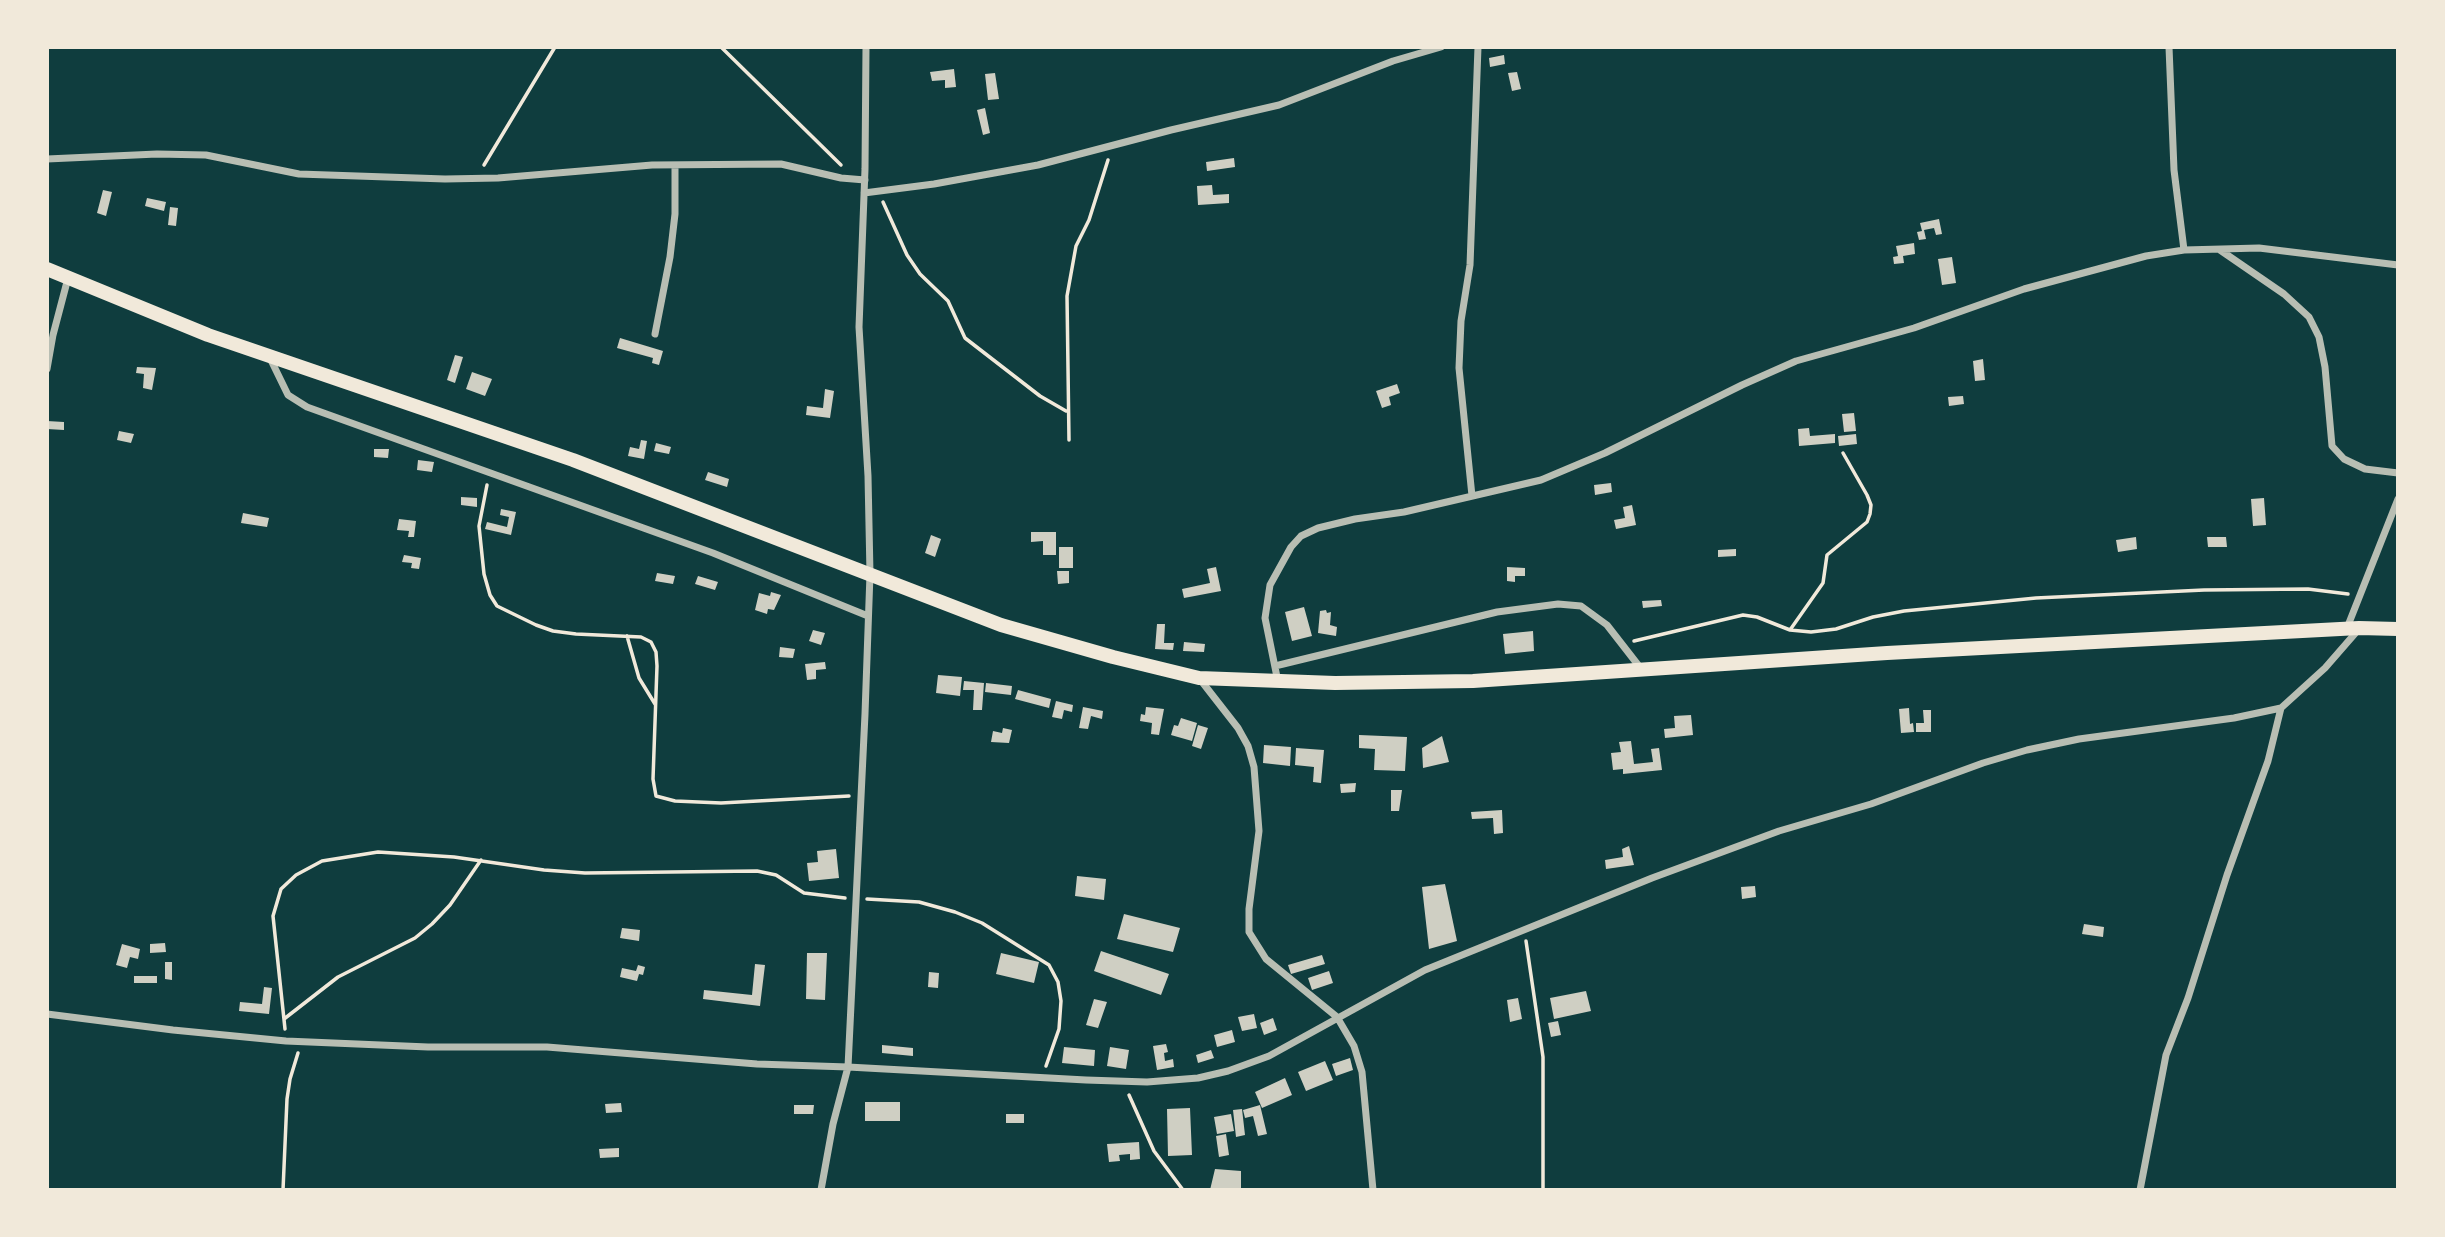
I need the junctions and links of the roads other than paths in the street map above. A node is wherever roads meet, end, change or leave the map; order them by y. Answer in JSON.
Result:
{"nodes":[{"id":1,"x":866,"y":47,"type":"edge"},
{"id":2,"x":1441,"y":47,"type":"edge"},
{"id":3,"x":1478,"y":47,"type":"edge"},
{"id":4,"x":2169,"y":47,"type":"edge"},
{"id":5,"x":47,"y":159,"type":"edge"},
{"id":6,"x":676,"y":165,"type":"junction"},
{"id":7,"x":865,"y":180,"type":"junction"},
{"id":8,"x":864,"y":192,"type":"junction"},
{"id":9,"x":2185,"y":250,"type":"junction"},
{"id":10,"x":2220,"y":250,"type":"junction"},
{"id":11,"x":2398,"y":265,"type":"edge"},
{"id":12,"x":47,"y":269,"type":"edge"},
{"id":13,"x":68,"y":278,"type":"junction"},
{"id":14,"x":655,"y":334,"type":"dead end"},
{"id":15,"x":269,"y":356,"type":"junction"},
{"id":16,"x":47,"y":369,"type":"edge"},
{"id":17,"x":2398,"y":473,"type":"edge"},
{"id":18,"x":1472,"y":496,"type":"junction"},
{"id":19,"x":2398,"y":499,"type":"edge"},
{"id":20,"x":870,"y":575,"type":"junction"},
{"id":21,"x":868,"y":616,"type":"junction"},
{"id":22,"x":2353,"y":629,"type":"junction"},
{"id":23,"x":2398,"y":629,"type":"edge"},
{"id":24,"x":1275,"y":666,"type":"junction"},
{"id":25,"x":1642,"y":670,"type":"junction"},
{"id":26,"x":1199,"y":677,"type":"junction"},
{"id":27,"x":1278,"y":682,"type":"junction"},
{"id":28,"x":2281,"y":708,"type":"junction"},
{"id":29,"x":47,"y":1014,"type":"edge"},
{"id":30,"x":1338,"y":1017,"type":"junction"},
{"id":31,"x":848,"y":1067,"type":"junction"},
{"id":32,"x":821,"y":1190,"type":"edge"},
{"id":33,"x":1373,"y":1190,"type":"edge"},
{"id":34,"x":2140,"y":1190,"type":"edge"}],
"edges":[{"from":1,"to":7,"type":"street"},
{"from":2,"to":8,"type":"street"},
{"from":3,"to":18,"type":"street"},
{"from":4,"to":9,"type":"street"},
{"from":5,"to":6,"type":"street"},
{"from":6,"to":7,"type":"street"},
{"from":6,"to":14,"type":"street"},
{"from":7,"to":8,"type":"street"},
{"from":8,"to":20,"type":"street"},
{"from":9,"to":10,"type":"street"},
{"from":9,"to":18,"type":"street"},
{"from":10,"to":11,"type":"street"},
{"from":10,"to":17,"type":"street"},
{"from":12,"to":13,"type":"main road"},
{"from":13,"to":15,"type":"main road"},
{"from":13,"to":16,"type":"street"},
{"from":15,"to":20,"type":"main road"},
{"from":15,"to":21,"type":"street"},
{"from":18,"to":24,"type":"street"},
{"from":19,"to":22,"type":"street"},
{"from":20,"to":21,"type":"street"},
{"from":20,"to":26,"type":"main road"},
{"from":21,"to":31,"type":"street"},
{"from":22,"to":23,"type":"main road"},
{"from":22,"to":25,"type":"main road"},
{"from":22,"to":28,"type":"street"},
{"from":24,"to":25,"type":"street"},
{"from":24,"to":27,"type":"street"},
{"from":25,"to":27,"type":"main road"},
{"from":26,"to":27,"type":"main road"},
{"from":26,"to":30,"type":"street"},
{"from":28,"to":30,"type":"street"},
{"from":28,"to":34,"type":"street"},
{"from":29,"to":31,"type":"street"},
{"from":30,"to":31,"type":"street"},
{"from":30,"to":33,"type":"street"},
{"from":31,"to":32,"type":"street"}]}
